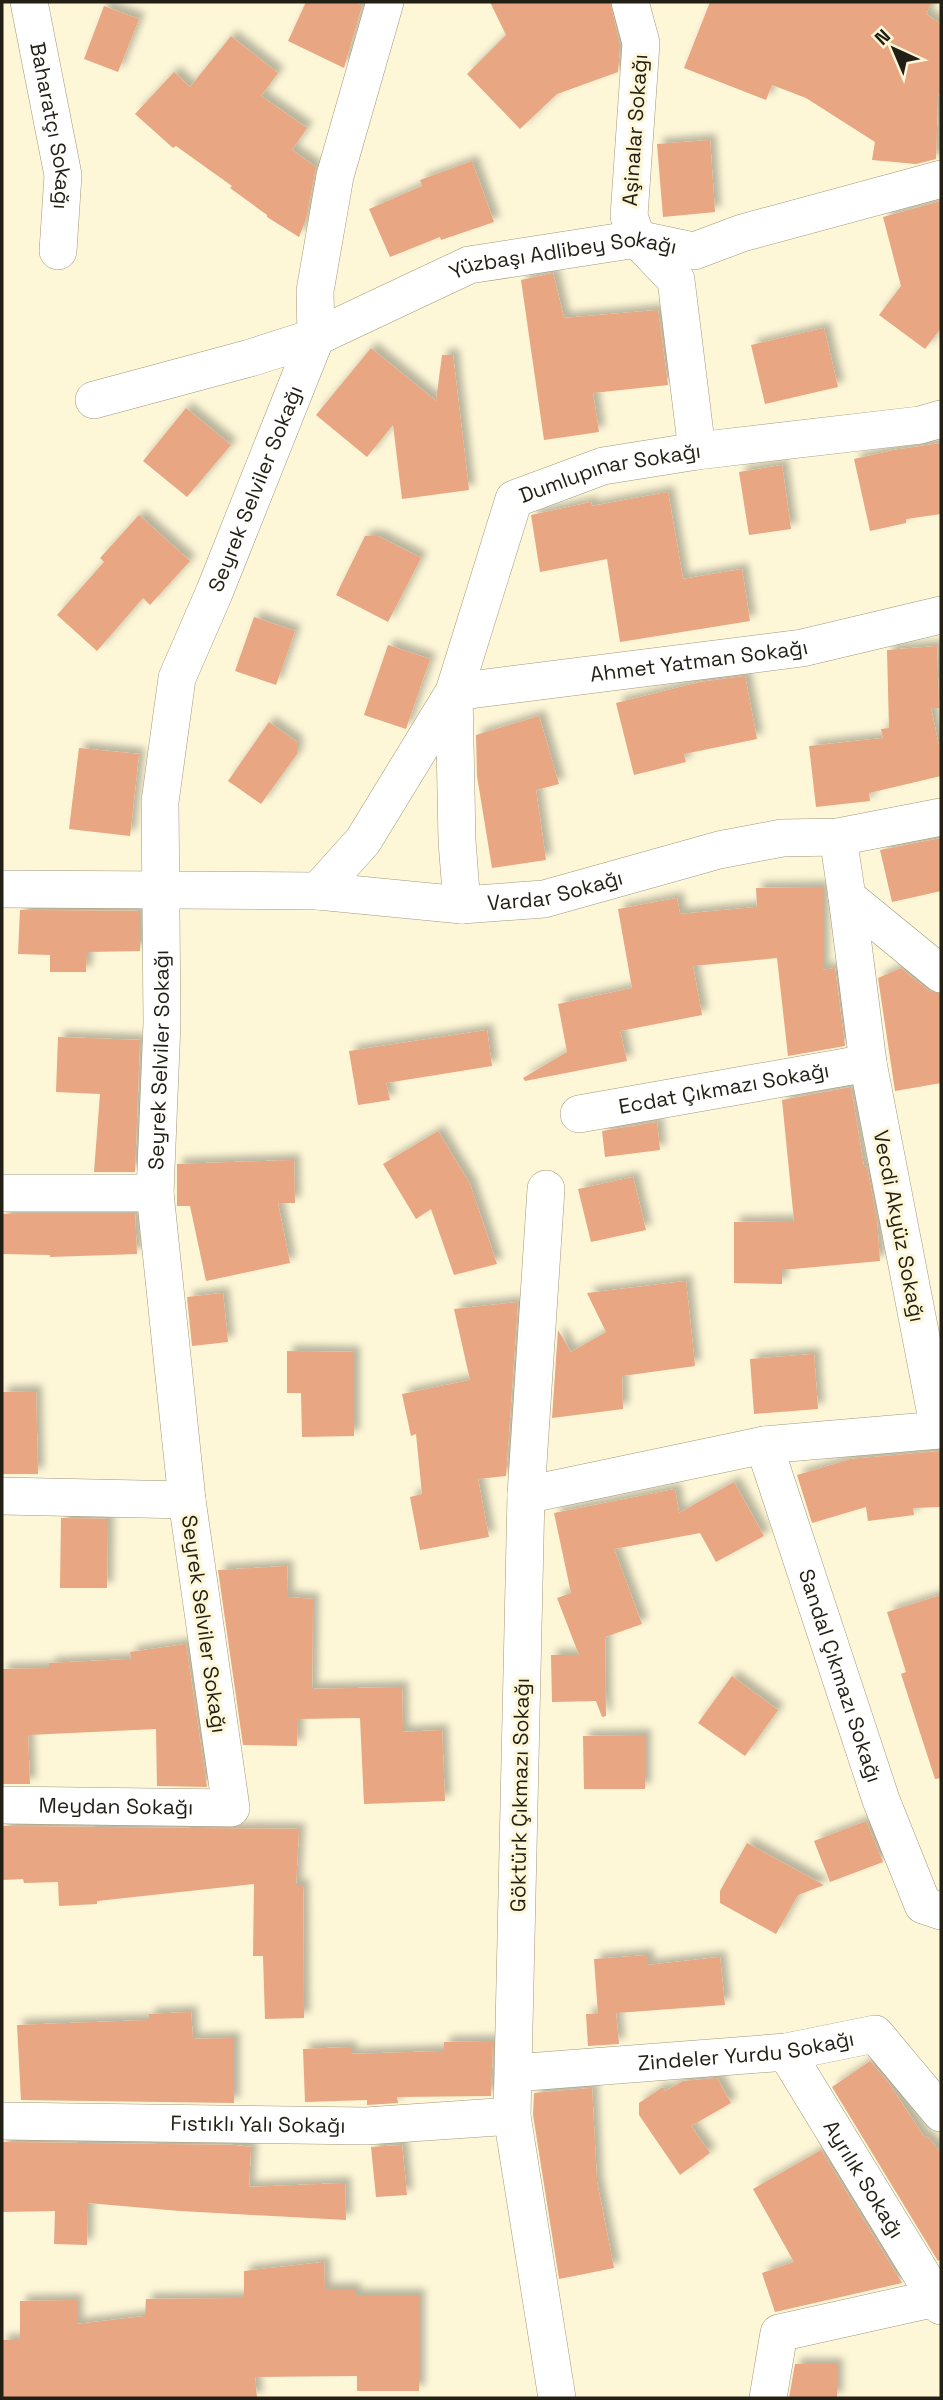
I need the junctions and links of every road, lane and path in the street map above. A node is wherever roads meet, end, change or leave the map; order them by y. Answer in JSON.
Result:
{"nodes":[{"id":1,"x":29,"y":2,"type":"edge"},
{"id":2,"x":385,"y":2,"type":"edge"},
{"id":3,"x":630,"y":2,"type":"edge"},
{"id":4,"x":941,"y":178,"type":"edge"},
{"id":5,"x":637,"y":239,"type":"junction"},
{"id":6,"x":58,"y":251,"type":"dead end"},
{"id":7,"x":316,"y":337,"type":"junction"},
{"id":8,"x":94,"y":400,"type":"dead end"},
{"id":9,"x":941,"y":419,"type":"edge"},
{"id":10,"x":697,"y":451,"type":"junction"},
{"id":11,"x":941,"y":615,"type":"edge"},
{"id":12,"x":454,"y":692,"type":"junction"},
{"id":13,"x":941,"y":817,"type":"edge"},
{"id":14,"x":838,"y":837,"type":"junction"},
{"id":15,"x":162,"y":889,"type":"junction"},
{"id":16,"x":2,"y":890,"type":"edge"},
{"id":17,"x":318,"y":891,"type":"junction"},
{"id":18,"x":847,"y":897,"type":"junction"},
{"id":19,"x":462,"y":905,"type":"junction"},
{"id":20,"x":941,"y":974,"type":"edge"},
{"id":21,"x":868,"y":1063,"type":"junction"},
{"id":22,"x":579,"y":1114,"type":"dead end"},
{"id":23,"x":546,"y":1189,"type":"dead end"},
{"id":24,"x":2,"y":1193,"type":"edge"},
{"id":25,"x":155,"y":1193,"type":"junction"},
{"id":26,"x":940,"y":1430,"type":"edge"},
{"id":27,"x":764,"y":1445,"type":"junction"},
{"id":28,"x":526,"y":1495,"type":"junction"},
{"id":29,"x":2,"y":1496,"type":"edge"},
{"id":30,"x":187,"y":1500,"type":"junction"},
{"id":31,"x":2,"y":1805,"type":"edge"},
{"id":32,"x":231,"y":1808,"type":"joint"},
{"id":33,"x":932,"y":1908,"type":"edge"},
{"id":34,"x":786,"y":2052,"type":"junction"},
{"id":35,"x":514,"y":2073,"type":"junction"},
{"id":36,"x":941,"y":2113,"type":"edge"},
{"id":37,"x":512,"y":2116,"type":"junction"},
{"id":38,"x":2,"y":2121,"type":"edge"},
{"id":39,"x":939,"y":2302,"type":"edge"},
{"id":40,"x":556,"y":2398,"type":"edge"},
{"id":41,"x":768,"y":2398,"type":"edge"}],
"edges":[{"from":1,"to":6,"type":"street","name":"Baharatçı Sokağı"},
{"from":2,"to":7,"type":"street","name":"Seyrek Selviler Sokağı"},
{"from":3,"to":5,"type":"street","name":"Aşinalar Sokağı"},
{"from":4,"to":5,"type":"street","name":"Yüzbaşı Adlibey Sokağı"},
{"from":5,"to":7,"type":"street","name":"Yüzbaşı Adlibey Sokağı"},
{"from":5,"to":10,"type":"street"},
{"from":7,"to":8,"type":"street"},
{"from":7,"to":15,"type":"street","name":"Seyrek Selviler Sokağı"},
{"from":9,"to":10,"type":"street","name":"Dumlupınar Sokağı"},
{"from":10,"to":12,"type":"street","name":"Dumlupınar Sokağı"},
{"from":11,"to":12,"type":"street","name":"Ahmet Yatman Sokağı"},
{"from":12,"to":17,"type":"street","name":"Dumlupınar Sokağı"},
{"from":12,"to":19,"type":"street"},
{"from":13,"to":14,"type":"street","name":"Vardar Sokağı"},
{"from":14,"to":18,"type":"street","name":"Vecdi Akyüz Sokağı"},
{"from":14,"to":19,"type":"street","name":"Vardar Sokağı"},
{"from":15,"to":16,"type":"street","name":"Vardar Sokağı"},
{"from":15,"to":17,"type":"street","name":"Vardar Sokağı"},
{"from":15,"to":25,"type":"street","name":"Seyrek Selviler Sokağı"},
{"from":17,"to":19,"type":"street","name":"Vardar Sokağı"},
{"from":18,"to":20,"type":"street"},
{"from":18,"to":21,"type":"street","name":"Vecdi Akyüz Sokağı"},
{"from":21,"to":22,"type":"street","name":"Ecdat Çıkmazı Sokağı"},
{"from":21,"to":26,"type":"street","name":"Vecdi Akyüz Sokağı"},
{"from":23,"to":28,"type":"street","name":"Göktürk Çıkmazı Sokağı"},
{"from":24,"to":25,"type":"street"},
{"from":25,"to":30,"type":"street","name":"Seyrek Selviler Sokağı"},
{"from":26,"to":27,"type":"street","name":"Vecdi Akyüz Sokağı"},
{"from":27,"to":28,"type":"street","name":"Vecdi Akyüz Sokağı"},
{"from":27,"to":33,"type":"street","name":"Sandal Çıkmazı Sokağı"},
{"from":28,"to":35,"type":"street","name":"Göktürk Çıkmazı Sokağı"},
{"from":29,"to":30,"type":"street"},
{"from":30,"to":32,"type":"street","name":"Seyrek Selviler Sokağı"},
{"from":31,"to":32,"type":"street","name":"Meydan Sokağı"},
{"from":34,"to":35,"type":"street","name":"Zindeler Yurdu Sokağı"},
{"from":34,"to":36,"type":"street","name":"Zindeler Yurdu Sokağı"},
{"from":34,"to":39,"type":"street","name":"Ayrılık Sokağı"},
{"from":35,"to":37,"type":"street","name":"Göktürk Çıkmazı Sokağı"},
{"from":37,"to":38,"type":"street","name":"Fıstıklı Yalı Sokağı"},
{"from":37,"to":40,"type":"street","name":"Göktürk Çıkmazı Sokağı"},
{"from":39,"to":41,"type":"street"}]}
